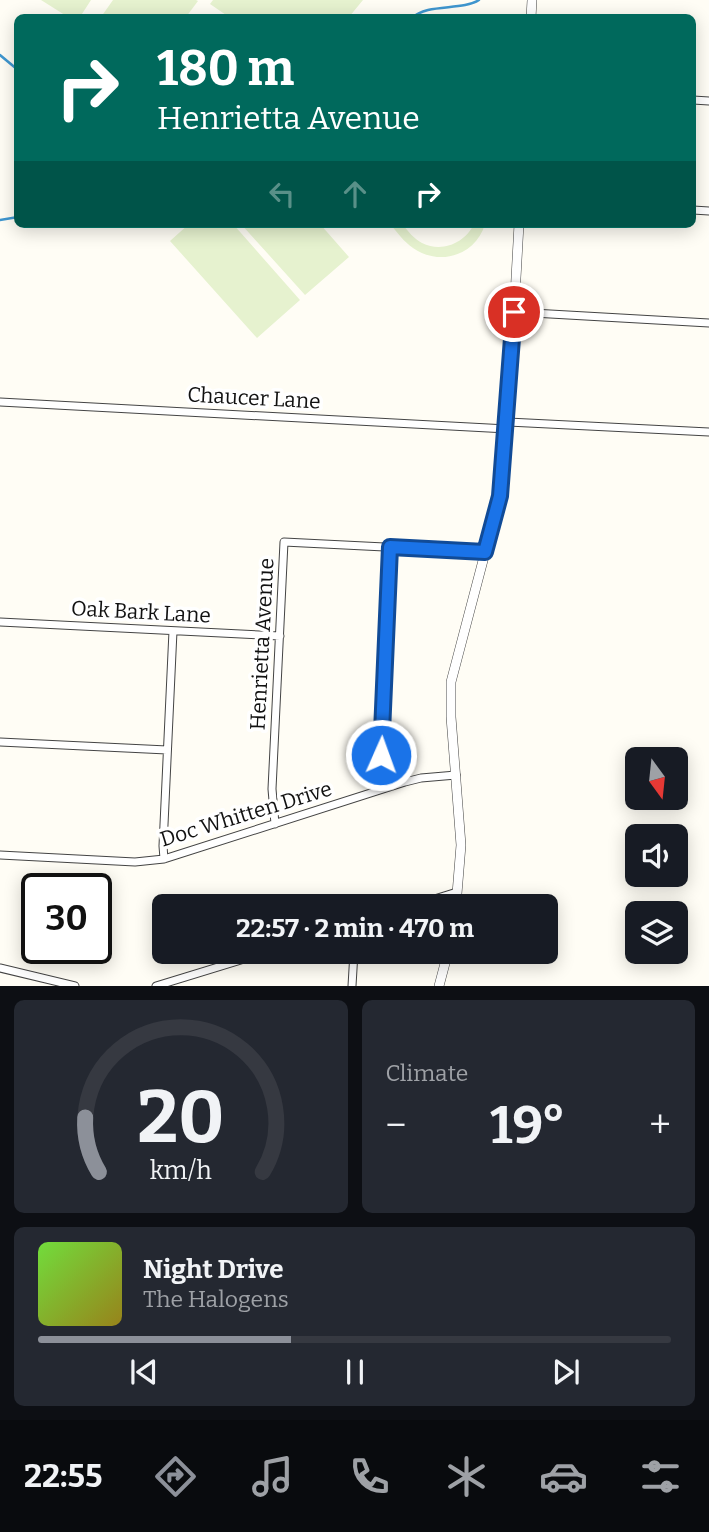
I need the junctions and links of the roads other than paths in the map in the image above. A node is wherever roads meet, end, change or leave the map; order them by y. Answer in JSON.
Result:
{"nodes":[{"id":1,"x":519,"y":228,"type":"edge"},
{"id":2,"x":514,"y":312,"type":"junction"},
{"id":3,"x":709,"y":323,"type":"edge"},
{"id":4,"x":0,"y":402,"type":"edge"},
{"id":5,"x":508,"y":425,"type":"junction"},
{"id":6,"x":709,"y":432,"type":"edge"},
{"id":7,"x":390,"y":547,"type":"junction"},
{"id":8,"x":485,"y":552,"type":"junction"},
{"id":9,"x":0,"y":622,"type":"edge"},
{"id":10,"x":173,"y":631,"type":"junction"},
{"id":11,"x":281,"y":636,"type":"junction"},
{"id":12,"x":0,"y":742,"type":"edge"},
{"id":13,"x":167,"y":750,"type":"junction"},
{"id":14,"x":456,"y":775,"type":"junction"},
{"id":15,"x":384,"y":788,"type":"junction"},
{"id":16,"x":275,"y":824,"type":"junction"},
{"id":17,"x":0,"y":855,"type":"edge"},
{"id":18,"x":164,"y":859,"type":"junction"},
{"id":19,"x":457,"y":892,"type":"joint"},
{"id":20,"x":451,"y":894,"type":"edge"},
{"id":21,"x":234,"y":964,"type":"edge"},
{"id":22,"x":353,"y":964,"type":"edge"},
{"id":23,"x":445,"y":964,"type":"edge"},
{"id":24,"x":0,"y":968,"type":"edge"},
{"id":25,"x":185,"y":982,"type":"edge"},
{"id":26,"x":71,"y":986,"type":"edge"},
{"id":27,"x":156,"y":986,"type":"edge"},
{"id":28,"x":352,"y":986,"type":"edge"},
{"id":29,"x":439,"y":986,"type":"edge"}],
"edges":[{"from":1,"to":2,"type":"street"},
{"from":2,"to":3,"type":"street"},
{"from":2,"to":5,"type":"street"},
{"from":4,"to":5,"type":"street","name":"Chaucer Lane"},
{"from":5,"to":6,"type":"street","name":"Chaucer Lane"},
{"from":5,"to":8,"type":"street"},
{"from":7,"to":8,"type":"street","name":"Henrietta Avenue"},
{"from":7,"to":11,"type":"street","name":"Henrietta Avenue"},
{"from":7,"to":15,"type":"street"},
{"from":8,"to":14,"type":"street"},
{"from":9,"to":10,"type":"street","name":"Oak Bark Lane"},
{"from":10,"to":11,"type":"street","name":"Oak Bark Lane"},
{"from":10,"to":13,"type":"street"},
{"from":11,"to":16,"type":"street","name":"Henrietta Avenue"},
{"from":12,"to":13,"type":"street"},
{"from":13,"to":18,"type":"street"},
{"from":14,"to":15,"type":"street","name":"Doc Whitten Drive"},
{"from":14,"to":19,"type":"street"},
{"from":15,"to":16,"type":"street","name":"Doc Whitten Drive"},
{"from":16,"to":18,"type":"street","name":"Doc Whitten Drive"},
{"from":17,"to":18,"type":"street","name":"Doc Whitten Drive"},
{"from":19,"to":20,"type":"street"},
{"from":21,"to":25,"type":"street"},
{"from":22,"to":28,"type":"street"},
{"from":23,"to":29,"type":"street"},
{"from":24,"to":26,"type":"street"},
{"from":25,"to":27,"type":"street"}]}
